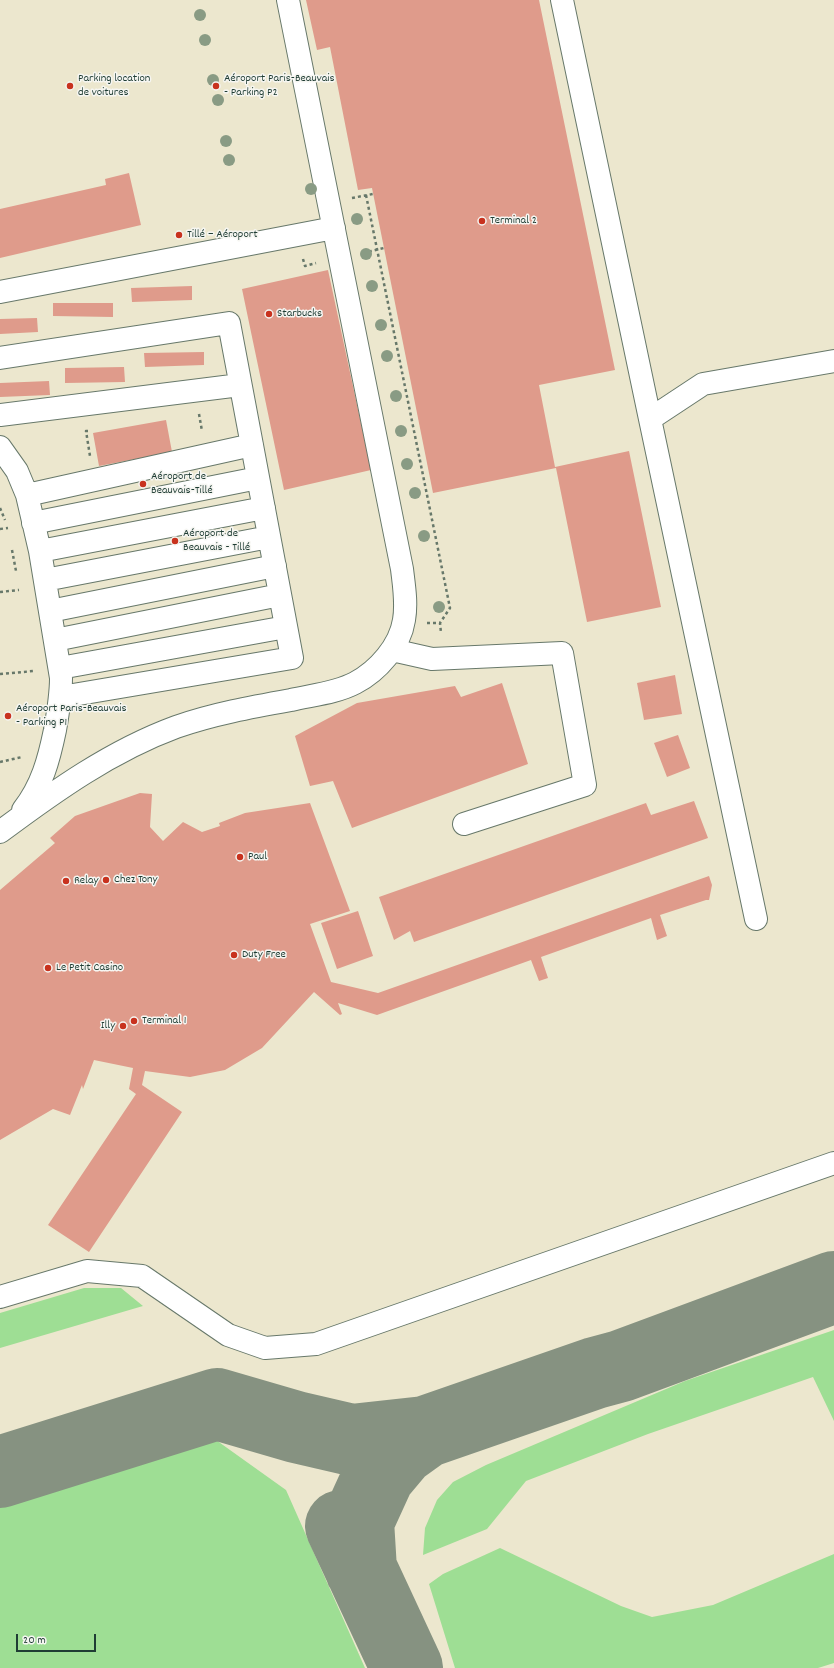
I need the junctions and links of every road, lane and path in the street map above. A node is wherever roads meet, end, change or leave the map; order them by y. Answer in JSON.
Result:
{"nodes":[{"id":1,"x":288,"y":0,"type":"edge"},
{"id":2,"x":562,"y":0,"type":"edge"},
{"id":3,"x":373,"y":194,"type":"dead end"},
{"id":4,"x":366,"y":195,"type":"junction"},
{"id":5,"x":348,"y":199,"type":"dead end"},
{"id":6,"x":334,"y":228,"type":"junction"},
{"id":7,"x":384,"y":248,"type":"dead end"},
{"id":8,"x":377,"y":250,"type":"junction"},
{"id":9,"x":302,"y":254,"type":"dead end"},
{"id":10,"x":358,"y":254,"type":"dead end"},
{"id":11,"x":319,"y":263,"type":"dead end"},
{"id":12,"x":0,"y":292,"type":"edge"},
{"id":13,"x":0,"y":358,"type":"edge"},
{"id":14,"x":834,"y":361,"type":"edge"},
{"id":15,"x":240,"y":385,"type":"junction"},
{"id":16,"x":198,"y":410,"type":"dead end"},
{"id":17,"x":0,"y":415,"type":"edge"},
{"id":18,"x":650,"y":419,"type":"junction"},
{"id":19,"x":93,"y":430,"type":"dead end"},
{"id":20,"x":202,"y":433,"type":"dead end"},
{"id":21,"x":252,"y":445,"type":"junction"},
{"id":22,"x":0,"y":447,"type":"edge"},
{"id":23,"x":91,"y":461,"type":"dead end"},
{"id":24,"x":258,"y":478,"type":"junction"},
{"id":25,"x":26,"y":495,"type":"junction"},
{"id":26,"x":0,"y":508,"type":"edge"},
{"id":27,"x":264,"y":508,"type":"junction"},
{"id":28,"x":33,"y":523,"type":"junction"},
{"id":29,"x":0,"y":529,"type":"edge"},
{"id":30,"x":269,"y":537,"type":"junction"},
{"id":31,"x":11,"y":544,"type":"dead end"},
{"id":32,"x":40,"y":551,"type":"junction"},
{"id":33,"x":275,"y":566,"type":"junction"},
{"id":34,"x":17,"y":574,"type":"dead end"},
{"id":35,"x":45,"y":580,"type":"junction"},
{"id":36,"x":18,"y":582,"type":"dead end"},
{"id":37,"x":19,"y":590,"type":"junction"},
{"id":38,"x":0,"y":592,"type":"edge"},
{"id":39,"x":280,"y":595,"type":"junction"},
{"id":40,"x":20,"y":596,"type":"dead end"},
{"id":41,"x":50,"y":611,"type":"junction"},
{"id":42,"x":427,"y":623,"type":"dead end"},
{"id":43,"x":440,"y":623,"type":"junction"},
{"id":44,"x":286,"y":627,"type":"junction"},
{"id":45,"x":441,"y":636,"type":"dead end"},
{"id":46,"x":55,"y":640,"type":"junction"},
{"id":47,"x":392,"y":650,"type":"junction"},
{"id":48,"x":33,"y":664,"type":"dead end"},
{"id":49,"x":60,"y":668,"type":"junction"},
{"id":50,"x":35,"y":671,"type":"junction"},
{"id":51,"x":0,"y":674,"type":"edge"},
{"id":52,"x":36,"y":678,"type":"dead end"},
{"id":53,"x":62,"y":697,"type":"junction"},
{"id":54,"x":25,"y":757,"type":"dead end"},
{"id":55,"x":0,"y":762,"type":"edge"},
{"id":56,"x":464,"y":824,"type":"dead end"},
{"id":57,"x":4,"y":829,"type":"edge"},
{"id":58,"x":756,"y":919,"type":"dead end"},
{"id":59,"x":834,"y":1163,"type":"edge"},
{"id":60,"x":0,"y":1297,"type":"edge"}],
"edges":[{"from":1,"to":6,"type":"lane"},
{"from":2,"to":18,"type":"lane"},
{"from":3,"to":4,"type":"path"},
{"from":4,"to":5,"type":"path"},
{"from":4,"to":8,"type":"path"},
{"from":6,"to":12,"type":"lane"},
{"from":6,"to":47,"type":"lane"},
{"from":7,"to":8,"type":"path"},
{"from":8,"to":10,"type":"path"},
{"from":8,"to":43,"type":"path"},
{"from":9,"to":11,"type":"path"},
{"from":13,"to":15,"type":"lane"},
{"from":14,"to":18,"type":"lane"},
{"from":15,"to":17,"type":"lane"},
{"from":15,"to":21,"type":"lane"},
{"from":16,"to":20,"type":"path"},
{"from":18,"to":58,"type":"lane"},
{"from":19,"to":23,"type":"path"},
{"from":21,"to":24,"type":"lane"},
{"from":21,"to":25,"type":"lane"},
{"from":22,"to":25,"type":"lane"},
{"from":24,"to":27,"type":"lane"},
{"from":24,"to":28,"type":"lane"},
{"from":25,"to":28,"type":"lane"},
{"from":26,"to":29,"type":"path"},
{"from":27,"to":30,"type":"lane"},
{"from":27,"to":32,"type":"lane"},
{"from":28,"to":32,"type":"lane"},
{"from":30,"to":33,"type":"lane"},
{"from":30,"to":35,"type":"lane"},
{"from":31,"to":34,"type":"path"},
{"from":32,"to":35,"type":"lane"},
{"from":33,"to":39,"type":"lane"},
{"from":33,"to":41,"type":"lane"},
{"from":35,"to":41,"type":"lane"},
{"from":36,"to":37,"type":"path"},
{"from":37,"to":38,"type":"path"},
{"from":37,"to":40,"type":"path"},
{"from":39,"to":44,"type":"lane"},
{"from":39,"to":46,"type":"lane"},
{"from":41,"to":46,"type":"lane"},
{"from":42,"to":43,"type":"path"},
{"from":43,"to":45,"type":"path"},
{"from":44,"to":49,"type":"lane"},
{"from":44,"to":53,"type":"lane"},
{"from":46,"to":49,"type":"lane"},
{"from":47,"to":56,"type":"lane"},
{"from":47,"to":57,"type":"lane"},
{"from":48,"to":50,"type":"path"},
{"from":49,"to":53,"type":"lane"},
{"from":50,"to":51,"type":"path"},
{"from":50,"to":52,"type":"path"},
{"from":53,"to":57,"type":"lane"},
{"from":54,"to":55,"type":"path"},
{"from":59,"to":60,"type":"lane"}]}
